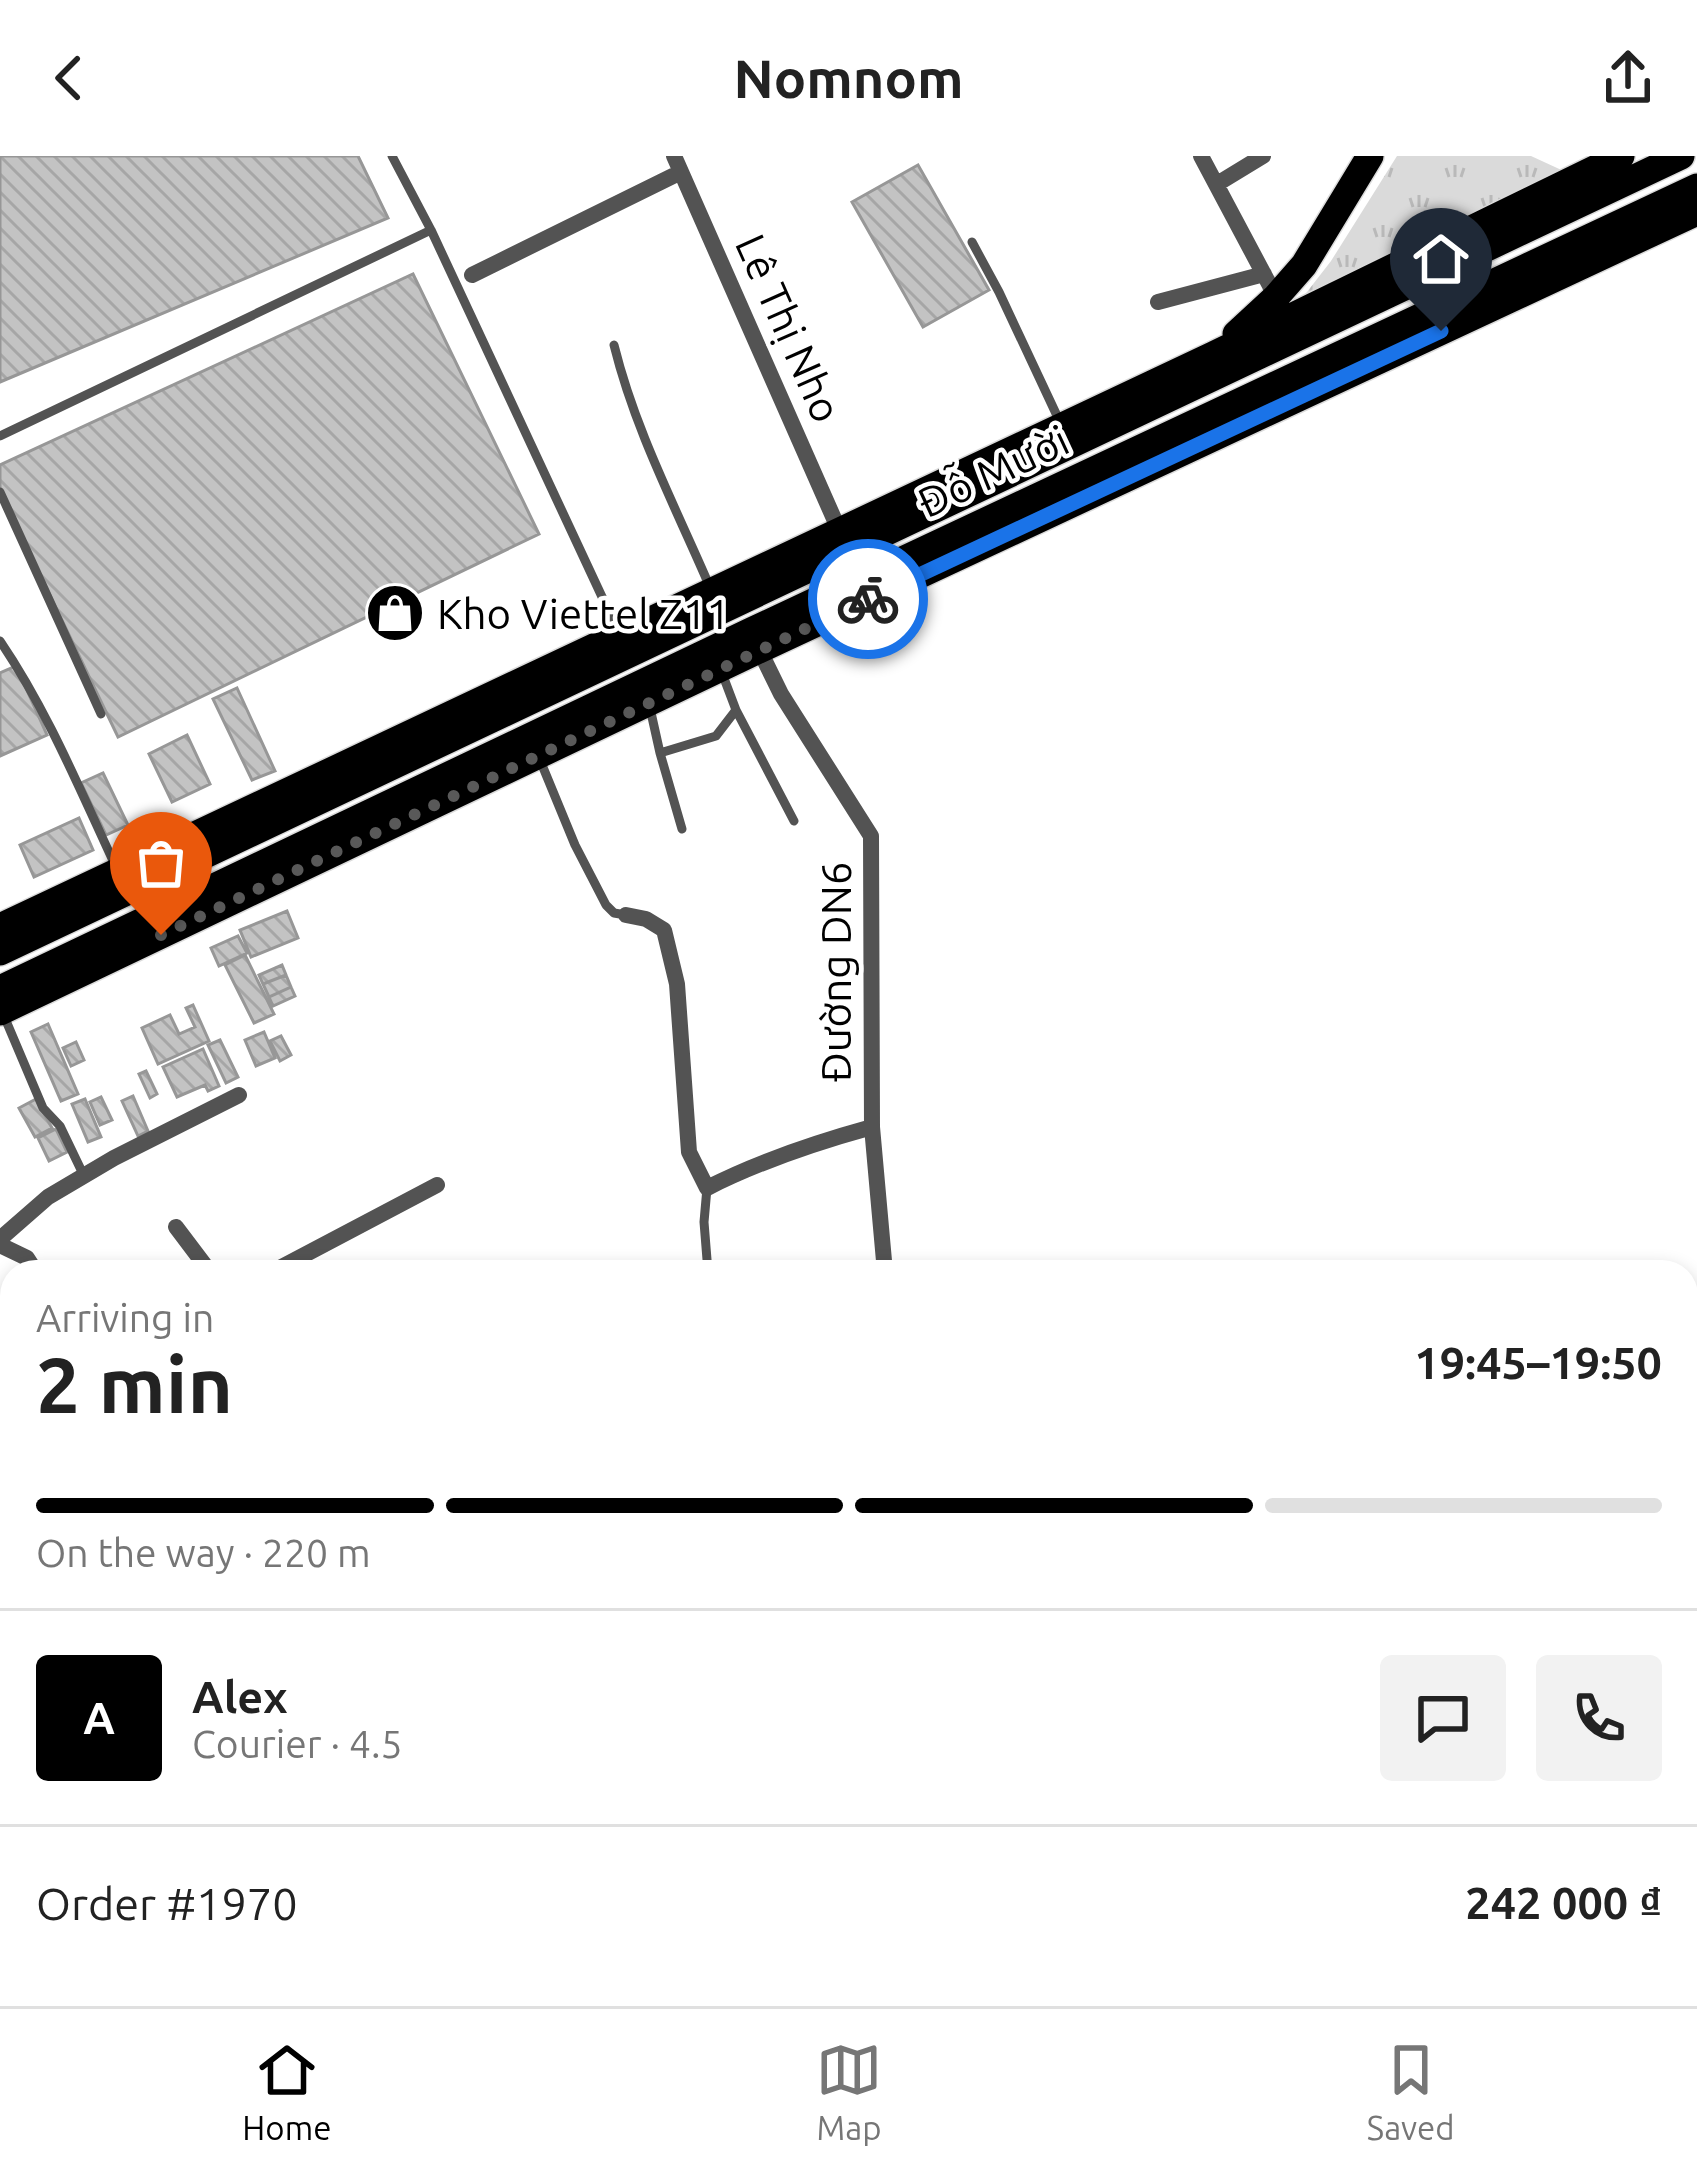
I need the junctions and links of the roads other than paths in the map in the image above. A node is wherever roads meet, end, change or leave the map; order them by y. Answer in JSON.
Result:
{"nodes":[{"id":1,"x":392,"y":156,"type":"edge"},
{"id":2,"x":1202,"y":156,"type":"edge"},
{"id":3,"x":1263,"y":156,"type":"edge"},
{"id":4,"x":1370,"y":156,"type":"edge"},
{"id":5,"x":1569,"y":156,"type":"edge"},
{"id":6,"x":1614,"y":159,"type":"edge"},
{"id":7,"x":1668,"y":162,"type":"edge"},
{"id":8,"x":677,"y":164,"type":"edge"},
{"id":9,"x":1217,"y":184,"type":"junction"},
{"id":10,"x":1697,"y":187,"type":"edge"},
{"id":11,"x":1697,"y":212,"type":"edge"},
{"id":12,"x":431,"y":230,"type":"junction"},
{"id":13,"x":972,"y":242,"type":"dead end"},
{"id":14,"x":472,"y":274,"type":"dead end"},
{"id":15,"x":1270,"y":286,"type":"junction"},
{"id":16,"x":1158,"y":302,"type":"dead end"},
{"id":17,"x":614,"y":345,"type":"dead end"},
{"id":18,"x":1286,"y":346,"type":"junction"},
{"id":19,"x":1213,"y":355,"type":"junction"},
{"id":20,"x":1154,"y":406,"type":"junction"},
{"id":21,"x":1061,"y":425,"type":"junction"},
{"id":22,"x":0,"y":436,"type":"edge"},
{"id":23,"x":0,"y":492,"type":"edge"},
{"id":24,"x":843,"y":540,"type":"junction"},
{"id":25,"x":711,"y":590,"type":"junction"},
{"id":26,"x":620,"y":634,"type":"junction"},
{"id":27,"x":0,"y":641,"type":"edge"},
{"id":28,"x":754,"y":641,"type":"junction"},
{"id":29,"x":720,"y":668,"type":"junction"},
{"id":30,"x":648,"y":703,"type":"junction"},
{"id":31,"x":736,"y":710,"type":"junction"},
{"id":32,"x":101,"y":714,"type":"dead end"},
{"id":33,"x":660,"y":753,"type":"junction"},
{"id":34,"x":538,"y":755,"type":"junction"},
{"id":35,"x":794,"y":821,"type":"dead end"},
{"id":36,"x":682,"y":830,"type":"dead end"},
{"id":37,"x":117,"y":871,"type":"junction"},
{"id":38,"x":626,"y":915,"type":"joint"},
{"id":39,"x":0,"y":927,"type":"edge"},
{"id":40,"x":0,"y":952,"type":"edge"},
{"id":41,"x":1,"y":1004,"type":"edge"},
{"id":42,"x":239,"y":1095,"type":"dead end"},
{"id":43,"x":872,"y":1127,"type":"junction"},
{"id":44,"x":84,"y":1176,"type":"junction"},
{"id":45,"x":437,"y":1185,"type":"dead end"},
{"id":46,"x":707,"y":1188,"type":"junction"},
{"id":47,"x":176,"y":1227,"type":"dead end"},
{"id":48,"x":0,"y":1242,"type":"edge"},
{"id":49,"x":28,"y":1260,"type":"edge"},
{"id":50,"x":200,"y":1260,"type":"edge"},
{"id":51,"x":295,"y":1260,"type":"edge"},
{"id":52,"x":707,"y":1260,"type":"edge"},
{"id":53,"x":884,"y":1260,"type":"edge"}],
"edges":[{"from":1,"to":12,"type":"lane"},
{"from":2,"to":9,"type":"street"},
{"from":3,"to":9,"type":"street"},
{"from":4,"to":15,"type":"highway"},
{"from":5,"to":6,"type":"highway"},
{"from":6,"to":7,"type":"highway"},
{"from":6,"to":19,"type":"highway","name":"Đỗ Mười"},
{"from":7,"to":18,"type":"highway","name":"Đỗ Mười"},
{"from":8,"to":14,"type":"street"},
{"from":8,"to":24,"type":"street","name":"Lê Thị Nho"},
{"from":9,"to":15,"type":"street"},
{"from":10,"to":28,"type":"highway","name":"Đỗ Mười"},
{"from":11,"to":28,"type":"highway","name":"Đỗ Mười"},
{"from":12,"to":22,"type":"lane"},
{"from":12,"to":26,"type":"lane"},
{"from":13,"to":21,"type":"lane"},
{"from":15,"to":16,"type":"street"},
{"from":15,"to":19,"type":"highway"},
{"from":17,"to":25,"type":"lane"},
{"from":18,"to":19,"type":"highway"},
{"from":18,"to":20,"type":"highway","name":"Đỗ Mười"},
{"from":19,"to":20,"type":"highway"},
{"from":19,"to":21,"type":"highway","name":"Đỗ Mười"},
{"from":20,"to":24,"type":"highway","name":"Đỗ Mười"},
{"from":21,"to":24,"type":"highway","name":"Đỗ Mười"},
{"from":23,"to":32,"type":"lane"},
{"from":24,"to":25,"type":"highway","name":"Đỗ Mười"},
{"from":24,"to":40,"type":"highway","name":"Đỗ Mười"},
{"from":25,"to":26,"type":"highway","name":"Đỗ Mười"},
{"from":26,"to":37,"type":"highway","name":"Đỗ Mười"},
{"from":27,"to":37,"type":"lane"},
{"from":28,"to":29,"type":"highway","name":"Đỗ Mười"},
{"from":28,"to":41,"type":"highway","name":"Đỗ Mười"},
{"from":28,"to":43,"type":"street","name":"Đường DN6"},
{"from":29,"to":30,"type":"highway","name":"Đỗ Mười"},
{"from":29,"to":31,"type":"lane"},
{"from":30,"to":33,"type":"lane"},
{"from":30,"to":34,"type":"highway","name":"Đỗ Mười"},
{"from":31,"to":33,"type":"lane"},
{"from":31,"to":35,"type":"lane"},
{"from":33,"to":36,"type":"lane"},
{"from":34,"to":38,"type":"lane"},
{"from":34,"to":41,"type":"highway","name":"Đỗ Mười"},
{"from":37,"to":39,"type":"highway","name":"Đỗ Mười"},
{"from":38,"to":46,"type":"street"},
{"from":41,"to":44,"type":"lane"},
{"from":42,"to":44,"type":"street"},
{"from":43,"to":46,"type":"street"},
{"from":43,"to":53,"type":"street","name":"Đường DN6"},
{"from":44,"to":48,"type":"street"},
{"from":45,"to":51,"type":"street"},
{"from":46,"to":52,"type":"lane"},
{"from":47,"to":50,"type":"street"},
{"from":48,"to":49,"type":"street"}]}
